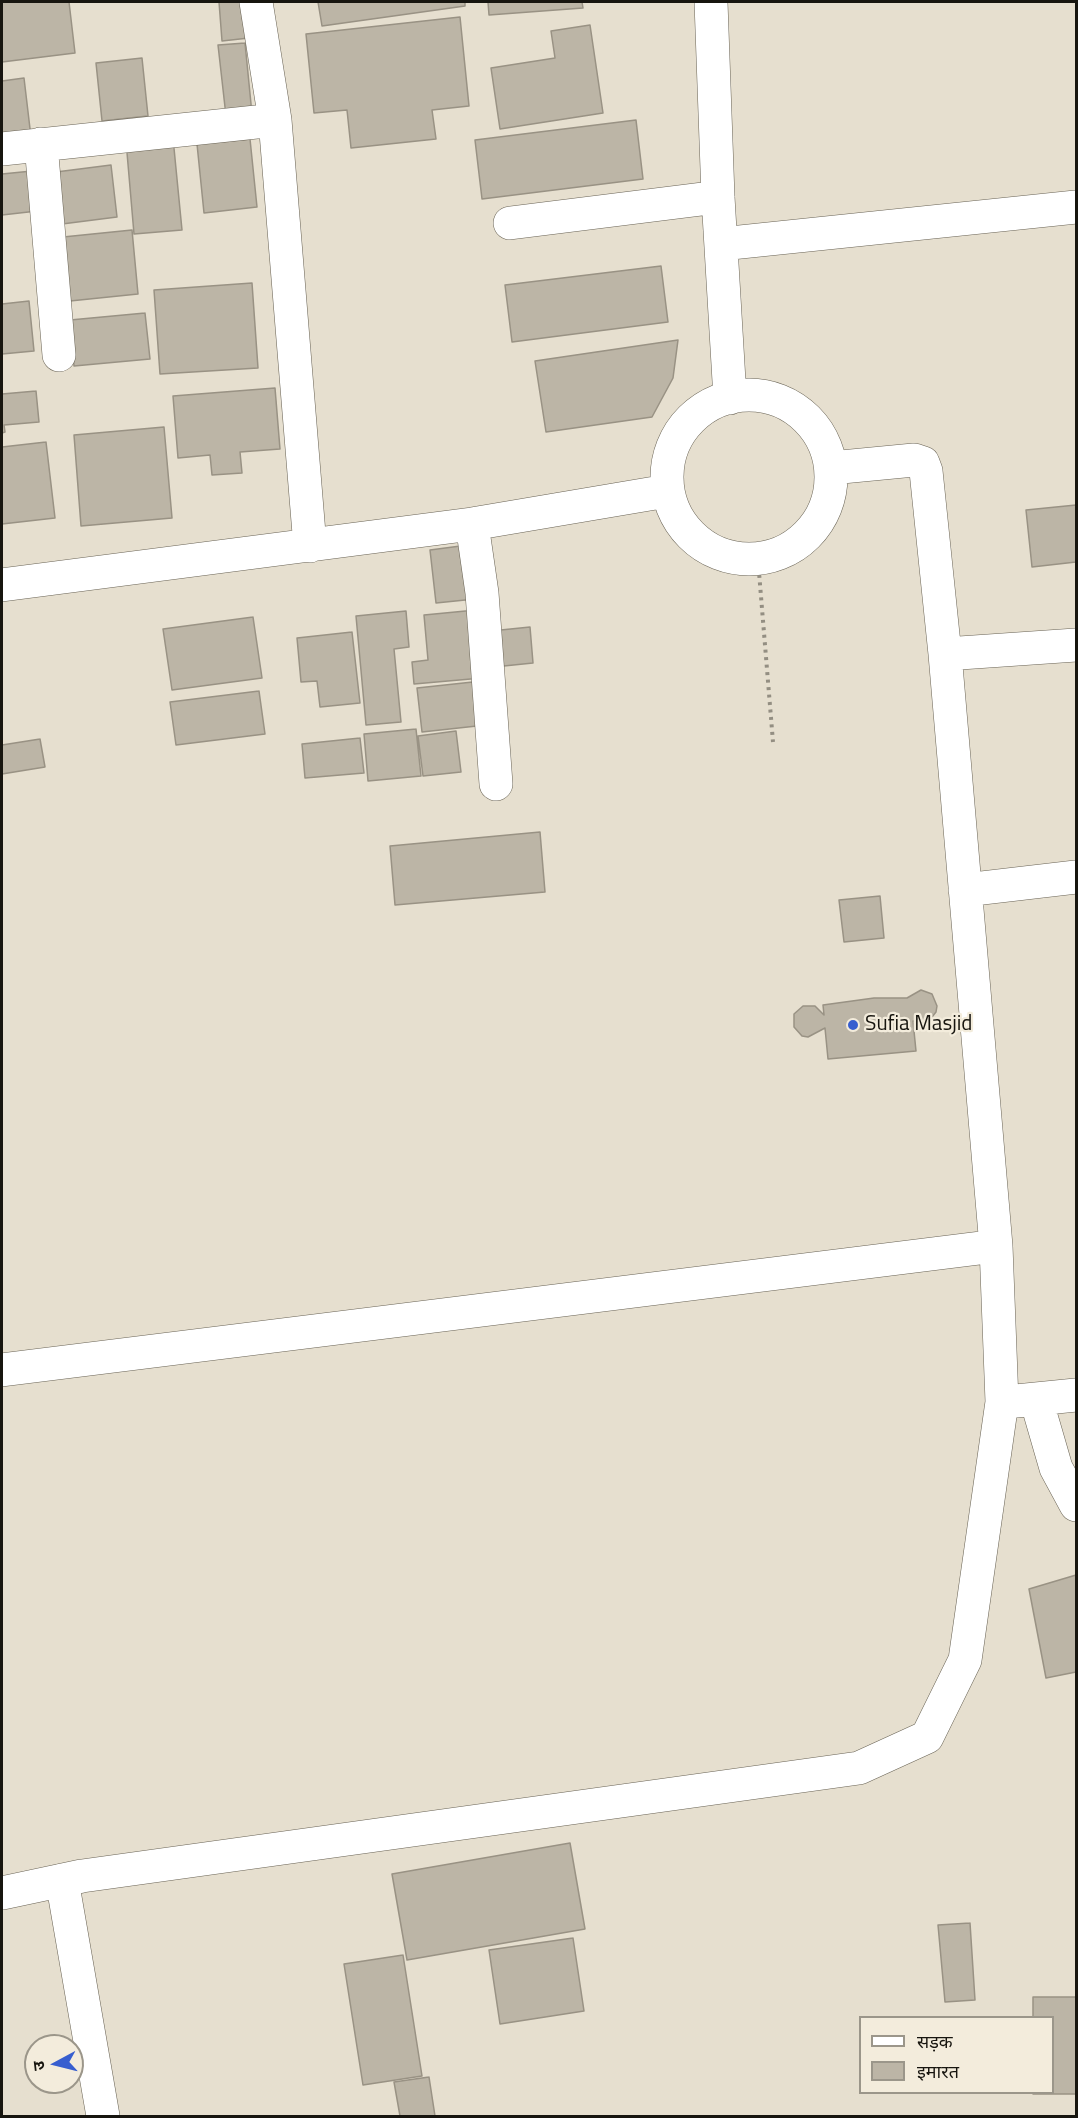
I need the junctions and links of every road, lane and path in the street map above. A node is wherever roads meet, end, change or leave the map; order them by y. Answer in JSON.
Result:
{"nodes":[{"id":1,"x":256,"y":2,"type":"edge"},
{"id":2,"x":711,"y":2,"type":"edge"},
{"id":3,"x":275,"y":120,"type":"junction"},
{"id":4,"x":41,"y":144,"type":"junction"},
{"id":5,"x":2,"y":149,"type":"edge"},
{"id":6,"x":718,"y":197,"type":"junction"},
{"id":7,"x":1077,"y":207,"type":"edge"},
{"id":8,"x":510,"y":223,"type":"dead end"},
{"id":9,"x":721,"y":244,"type":"junction"},
{"id":10,"x":59,"y":355,"type":"dead end"},
{"id":11,"x":730,"y":398,"type":"junction"},
{"id":12,"x":831,"y":468,"type":"junction"},
{"id":13,"x":667,"y":490,"type":"junction"},
{"id":14,"x":471,"y":524,"type":"junction"},
{"id":15,"x":310,"y":546,"type":"junction"},
{"id":16,"x":758,"y":560,"type":"junction"},
{"id":17,"x":2,"y":585,"type":"edge"},
{"id":18,"x":1077,"y":645,"type":"edge"},
{"id":19,"x":945,"y":654,"type":"junction"},
{"id":20,"x":773,"y":742,"type":"dead end"},
{"id":21,"x":496,"y":784,"type":"dead end"},
{"id":22,"x":1077,"y":878,"type":"edge"},
{"id":23,"x":965,"y":890,"type":"junction"},
{"id":24,"x":996,"y":1246,"type":"junction"},
{"id":25,"x":2,"y":1370,"type":"edge"},
{"id":26,"x":1077,"y":1395,"type":"edge"},
{"id":27,"x":1036,"y":1399,"type":"junction"},
{"id":28,"x":1002,"y":1402,"type":"junction"},
{"id":29,"x":1077,"y":1505,"type":"edge"},
{"id":30,"x":62,"y":1880,"type":"junction"},
{"id":31,"x":2,"y":1893,"type":"edge"},
{"id":32,"x":103,"y":2116,"type":"edge"}],
"edges":[{"from":1,"to":3,"type":"street"},
{"from":2,"to":6,"type":"street"},
{"from":3,"to":4,"type":"street"},
{"from":3,"to":15,"type":"street"},
{"from":4,"to":5,"type":"street"},
{"from":4,"to":10,"type":"street"},
{"from":6,"to":8,"type":"street"},
{"from":6,"to":9,"type":"street"},
{"from":7,"to":9,"type":"street"},
{"from":9,"to":11,"type":"street"},
{"from":11,"to":12,"type":"street"},
{"from":11,"to":13,"type":"street"},
{"from":12,"to":16,"type":"street"},
{"from":12,"to":19,"type":"street"},
{"from":13,"to":14,"type":"street"},
{"from":13,"to":16,"type":"street"},
{"from":14,"to":15,"type":"street"},
{"from":14,"to":21,"type":"street"},
{"from":15,"to":17,"type":"street"},
{"from":16,"to":20,"type":"path"},
{"from":18,"to":19,"type":"street"},
{"from":19,"to":23,"type":"street"},
{"from":22,"to":23,"type":"street"},
{"from":23,"to":24,"type":"street"},
{"from":24,"to":25,"type":"street"},
{"from":24,"to":28,"type":"street"},
{"from":26,"to":27,"type":"street"},
{"from":27,"to":28,"type":"street"},
{"from":27,"to":29,"type":"street"},
{"from":28,"to":30,"type":"street"},
{"from":30,"to":31,"type":"street"},
{"from":30,"to":32,"type":"street"}]}
